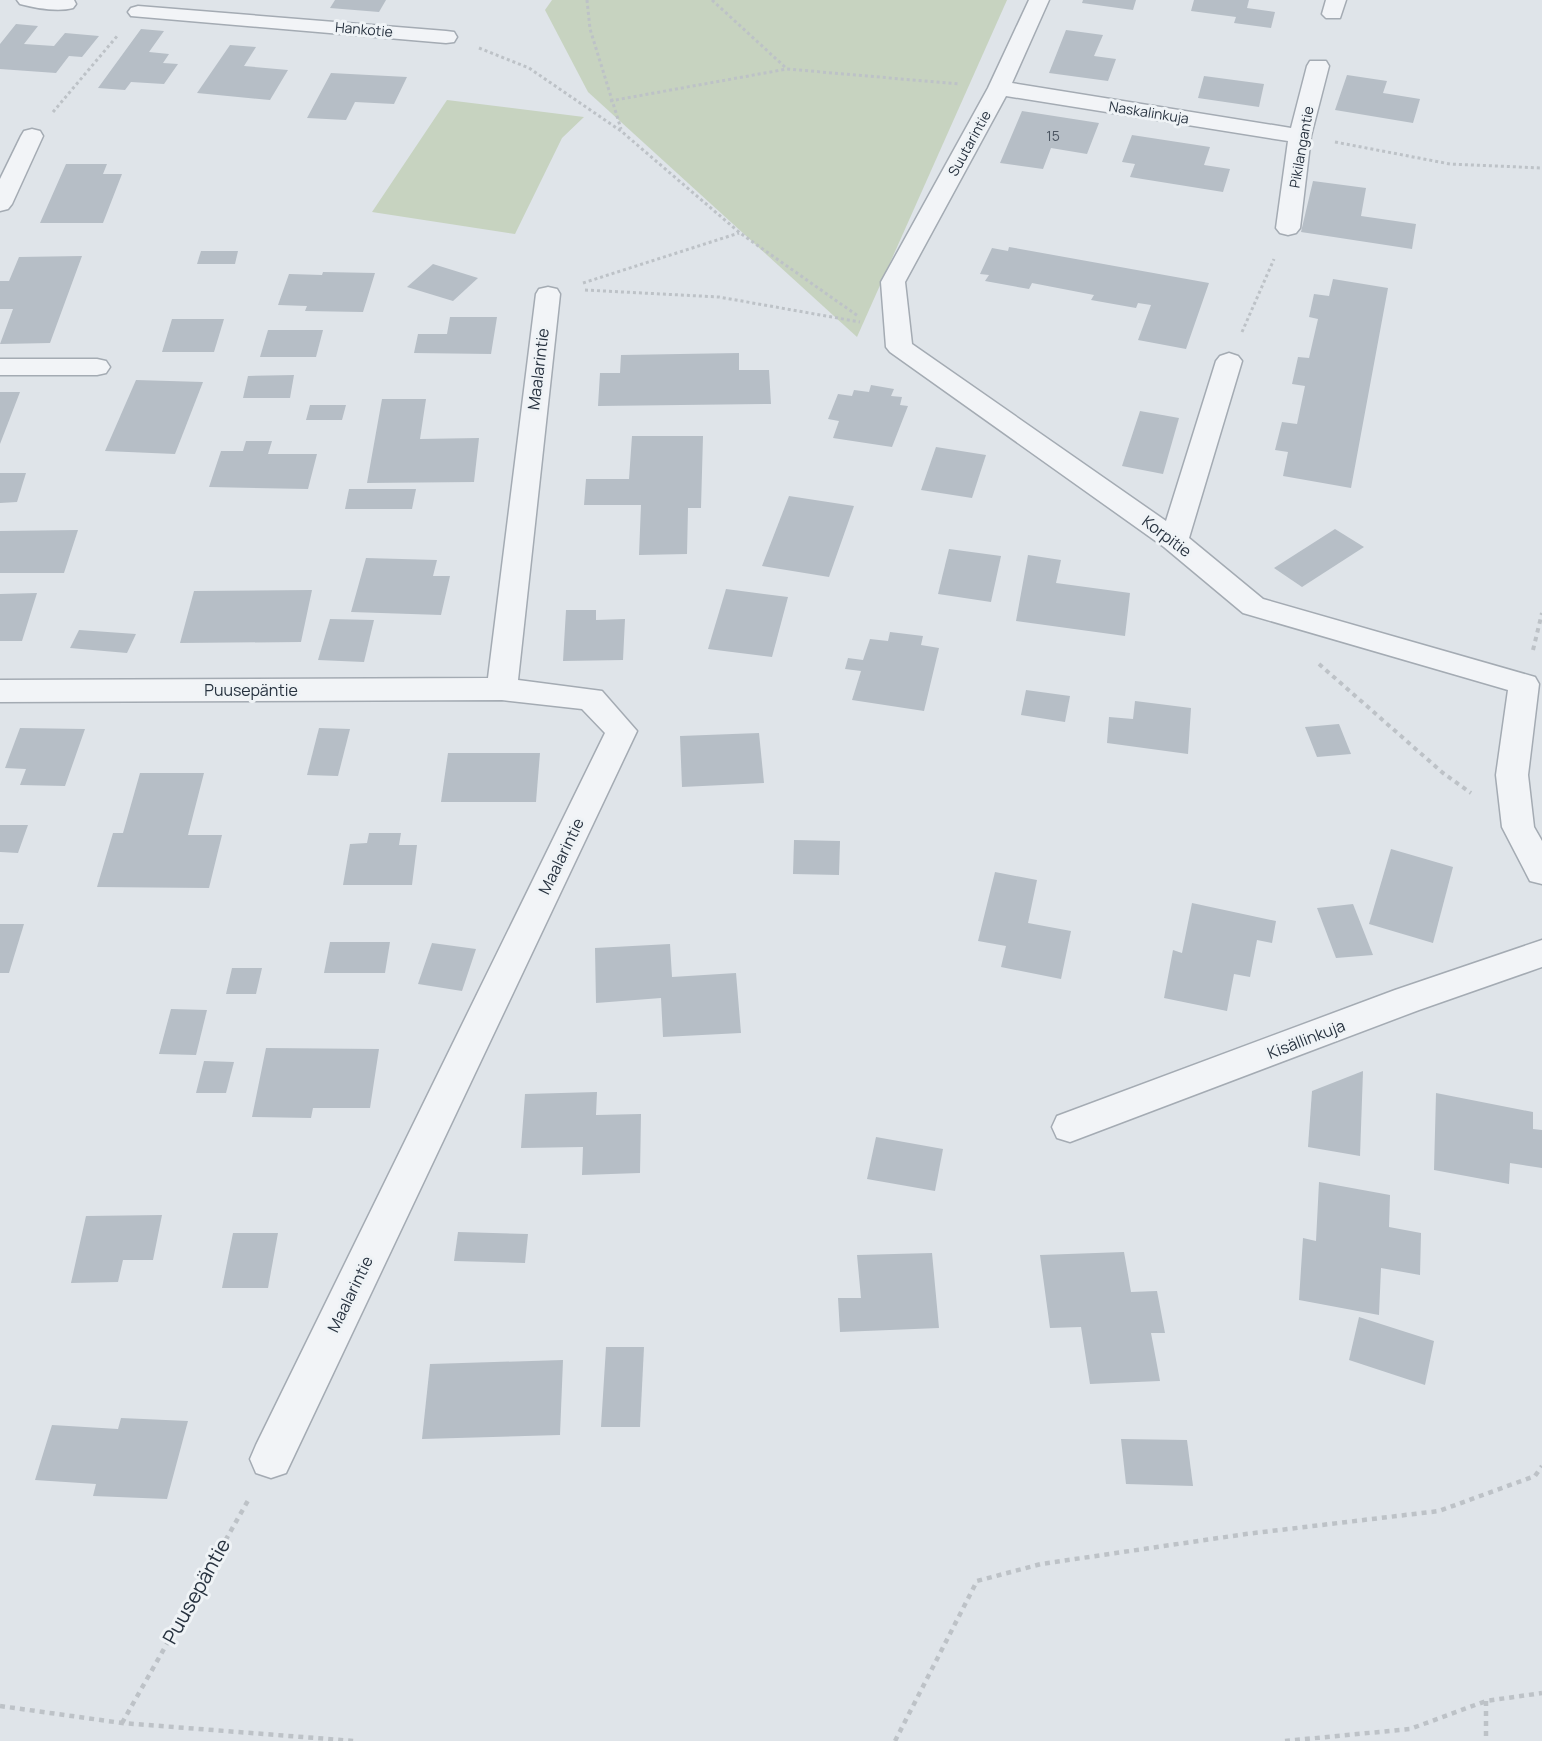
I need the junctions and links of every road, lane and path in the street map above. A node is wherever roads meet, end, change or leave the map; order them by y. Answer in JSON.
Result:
{"nodes":[{"id":1,"x":27,"y":0,"type":"edge"},
{"id":2,"x":587,"y":0,"type":"edge"},
{"id":3,"x":712,"y":0,"type":"edge"},
{"id":4,"x":1040,"y":0,"type":"edge"},
{"id":5,"x":66,"y":4,"type":"dead end"},
{"id":6,"x":138,"y":12,"type":"joint"},
{"id":7,"x":446,"y":37,"type":"joint"},
{"id":8,"x":1318,"y":66,"type":"dead end"},
{"id":9,"x":787,"y":69,"type":"junction"},
{"id":10,"x":999,"y":88,"type":"junction"},
{"id":11,"x":610,"y":101,"type":"junction"},
{"id":12,"x":621,"y":131,"type":"junction"},
{"id":13,"x":32,"y":135,"type":"joint"},
{"id":14,"x":1300,"y":136,"type":"junction"},
{"id":15,"x":1542,"y":168,"type":"edge"},
{"id":16,"x":0,"y":204,"type":"edge"},
{"id":17,"x":1288,"y":228,"type":"joint"},
{"id":18,"x":740,"y":233,"type":"junction"},
{"id":19,"x":893,"y":282,"type":"joint"},
{"id":20,"x":548,"y":294,"type":"junction"},
{"id":21,"x":1229,"y":360,"type":"joint"},
{"id":22,"x":0,"y":367,"type":"edge"},
{"id":23,"x":97,"y":367,"type":"dead end"},
{"id":24,"x":1174,"y":540,"type":"junction"},
{"id":25,"x":1314,"y":659,"type":"dead end"},
{"id":26,"x":1533,"y":685,"type":"edge"},
{"id":27,"x":502,"y":689,"type":"junction"},
{"id":28,"x":0,"y":691,"type":"edge"},
{"id":29,"x":1518,"y":827,"type":"junction"},
{"id":30,"x":1542,"y":872,"type":"edge"},
{"id":31,"x":1542,"y":953,"type":"edge"},
{"id":32,"x":1070,"y":1127,"type":"dead end"},
{"id":33,"x":271,"y":1459,"type":"joint"},
{"id":34,"x":1542,"y":1466,"type":"edge"},
{"id":35,"x":1542,"y":1693,"type":"edge"},
{"id":36,"x":1486,"y":1701,"type":"junction"},
{"id":37,"x":0,"y":1706,"type":"edge"},
{"id":38,"x":122,"y":1723,"type":"junction"},
{"id":39,"x":354,"y":1741,"type":"edge"},
{"id":40,"x":895,"y":1741,"type":"edge"},
{"id":41,"x":1284,"y":1741,"type":"edge"},
{"id":42,"x":1486,"y":1741,"type":"edge"}],
"edges":[{"from":1,"to":5,"type":"street"},
{"from":2,"to":11,"type":"path"},
{"from":3,"to":9,"type":"path"},
{"from":4,"to":10,"type":"street","name":"Suutarintie"},
{"from":6,"to":7,"type":"street","name":"Hankotie"},
{"from":6,"to":13,"type":"path"},
{"from":7,"to":12,"type":"path"},
{"from":8,"to":14,"type":"street","name":"Pikilangantie"},
{"from":9,"to":10,"type":"path"},
{"from":9,"to":11,"type":"path"},
{"from":10,"to":14,"type":"street","name":"Naskalinkuja"},
{"from":10,"to":19,"type":"street","name":"Suutarintie"},
{"from":11,"to":12,"type":"path"},
{"from":12,"to":18,"type":"path"},
{"from":13,"to":16,"type":"street"},
{"from":14,"to":15,"type":"path"},
{"from":14,"to":17,"type":"street","name":"Pikilangantie"},
{"from":17,"to":21,"type":"path"},
{"from":18,"to":20,"type":"path"},
{"from":18,"to":20,"type":"path"},
{"from":19,"to":24,"type":"street","name":"Korpitie"},
{"from":20,"to":27,"type":"street","name":"Maalarintie"},
{"from":21,"to":24,"type":"street"},
{"from":22,"to":23,"type":"street"},
{"from":24,"to":26,"type":"street","name":"Korpitie"},
{"from":25,"to":29,"type":"path"},
{"from":26,"to":29,"type":"street","name":"Korpitie"},
{"from":27,"to":28,"type":"street","name":"Puusepäntie"},
{"from":27,"to":33,"type":"street","name":"Maalarintie"},
{"from":29,"to":30,"type":"street","name":"Korpitie"},
{"from":31,"to":32,"type":"street","name":"Kisällinkuja"},
{"from":33,"to":38,"type":"path","name":"Puusepäntie"},
{"from":34,"to":40,"type":"path"},
{"from":35,"to":36,"type":"path"},
{"from":36,"to":41,"type":"path"},
{"from":36,"to":42,"type":"path"},
{"from":37,"to":38,"type":"path"},
{"from":38,"to":39,"type":"path"}]}
